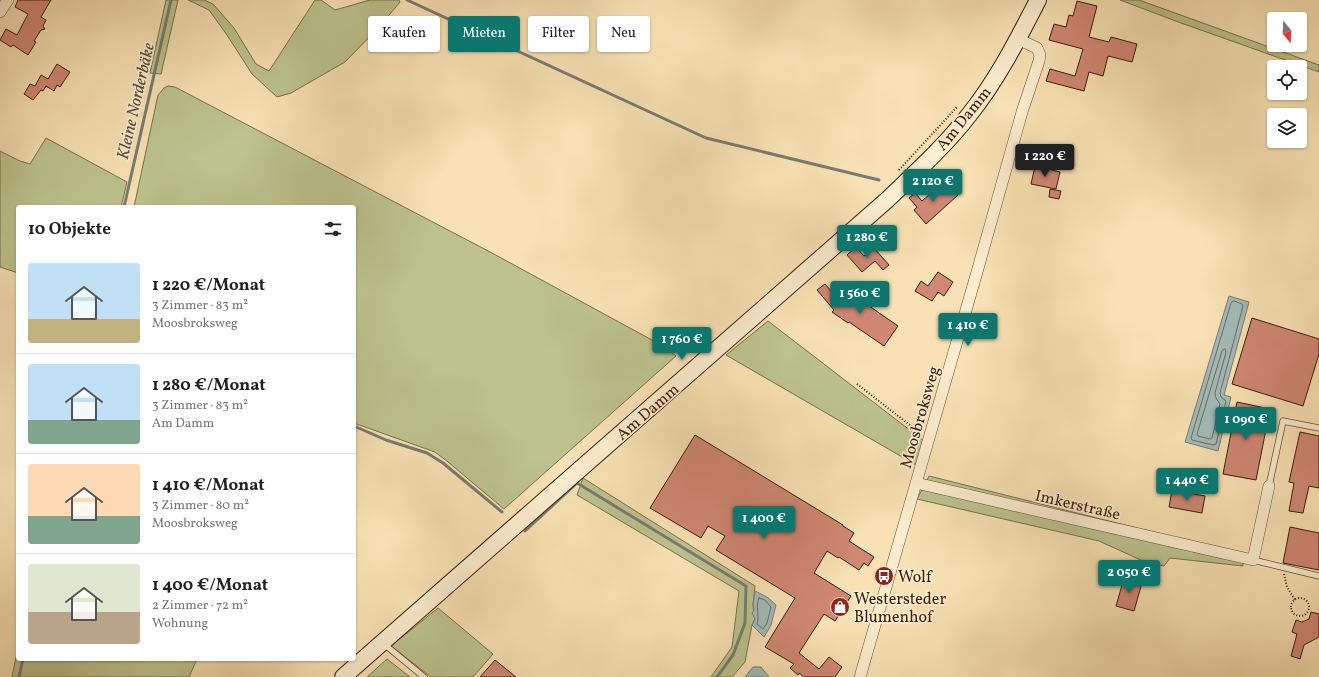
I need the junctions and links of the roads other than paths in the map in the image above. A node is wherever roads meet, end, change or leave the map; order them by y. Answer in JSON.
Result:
{"nodes":[{"id":1,"x":8,"y":0,"type":"edge"},
{"id":2,"x":1038,"y":0,"type":"edge"},
{"id":3,"x":0,"y":12,"type":"edge"},
{"id":4,"x":1018,"y":39,"type":"junction"},
{"id":5,"x":1319,"y":428,"type":"edge"},
{"id":6,"x":916,"y":483,"type":"junction"},
{"id":7,"x":1269,"y":486,"type":"joint"},
{"id":8,"x":1253,"y":560,"type":"junction"},
{"id":9,"x":1319,"y":576,"type":"edge"},
{"id":10,"x":382,"y":642,"type":"junction"},
{"id":11,"x":343,"y":677,"type":"edge"},
{"id":12,"x":424,"y":677,"type":"edge"},
{"id":13,"x":860,"y":677,"type":"edge"}],
"edges":[{"from":1,"to":3,"type":"street"},
{"from":2,"to":4,"type":"main road","name":"Am Damm"},
{"from":4,"to":6,"type":"street","name":"Moosbroksweg"},
{"from":4,"to":10,"type":"main road","name":"Am Damm"},
{"from":5,"to":7,"type":"lane"},
{"from":6,"to":8,"type":"street","name":"Imkerstraße"},
{"from":6,"to":13,"type":"street","name":"Moosbroksweg"},
{"from":7,"to":8,"type":"street"},
{"from":8,"to":9,"type":"lane"},
{"from":10,"to":11,"type":"main road","name":"Am Damm"},
{"from":10,"to":12,"type":"lane"}]}
